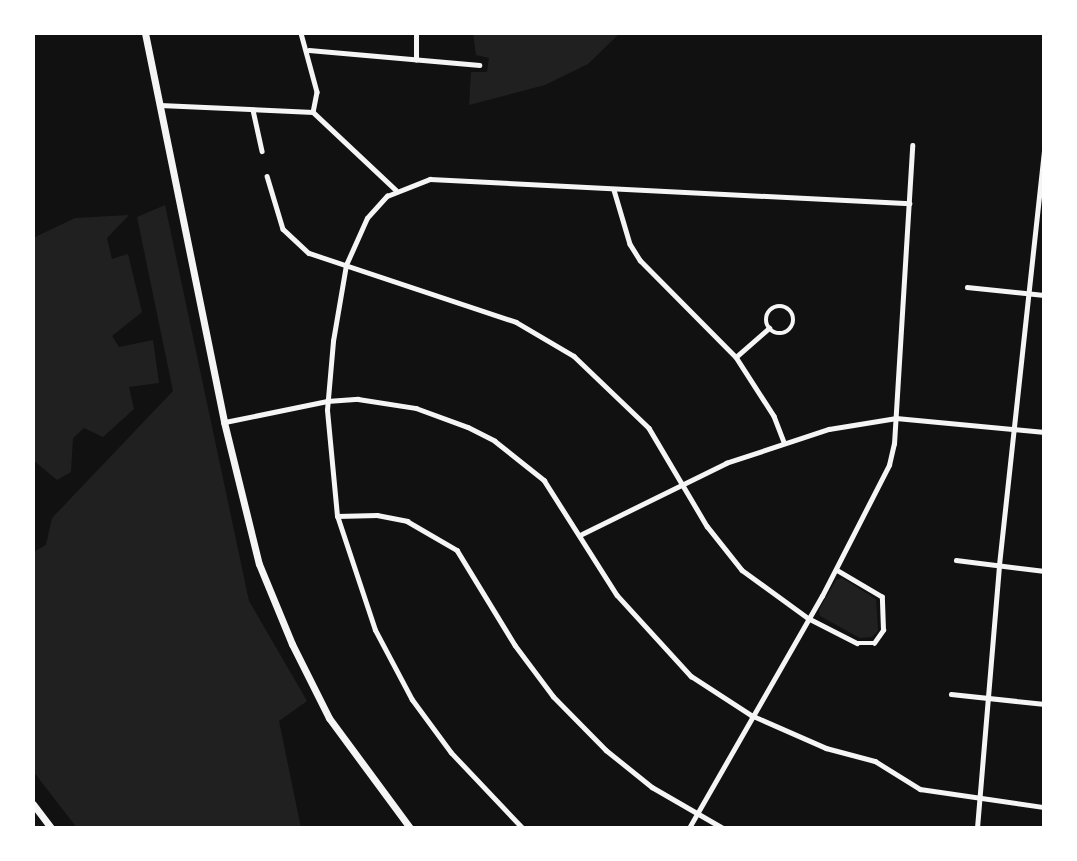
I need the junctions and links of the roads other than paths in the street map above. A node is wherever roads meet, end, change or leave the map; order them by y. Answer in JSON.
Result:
{"nodes":[{"id":1,"x":145,"y":33,"type":"edge"},
{"id":2,"x":301,"y":33,"type":"edge"},
{"id":3,"x":416,"y":33,"type":"edge"},
{"id":4,"x":309,"y":50,"type":"junction"},
{"id":5,"x":415,"y":60,"type":"junction"},
{"id":6,"x":480,"y":65,"type":"dead end"},
{"id":7,"x":159,"y":105,"type":"junction"},
{"id":8,"x":253,"y":110,"type":"junction"},
{"id":9,"x":313,"y":112,"type":"junction"},
{"id":10,"x":912,"y":146,"type":"dead end"},
{"id":11,"x":1044,"y":150,"type":"edge"},
{"id":12,"x":262,"y":151,"type":"dead end"},
{"id":13,"x":1043,"y":157,"type":"edge"},
{"id":14,"x":267,"y":176,"type":"dead end"},
{"id":15,"x":396,"y":190,"type":"junction"},
{"id":16,"x":614,"y":190,"type":"junction"},
{"id":17,"x":909,"y":202,"type":"junction"},
{"id":18,"x":346,"y":265,"type":"junction"},
{"id":19,"x":967,"y":287,"type":"dead end"},
{"id":20,"x":1029,"y":293,"type":"junction"},
{"id":21,"x":1044,"y":295,"type":"edge"},
{"id":22,"x":769,"y":328,"type":"junction"},
{"id":23,"x":736,"y":357,"type":"junction"},
{"id":24,"x":327,"y":401,"type":"junction"},
{"id":25,"x":896,"y":418,"type":"junction"},
{"id":26,"x":224,"y":422,"type":"junction"},
{"id":27,"x":1013,"y":428,"type":"junction"},
{"id":28,"x":1044,"y":432,"type":"edge"},
{"id":29,"x":784,"y":442,"type":"junction"},
{"id":30,"x":683,"y":484,"type":"junction"},
{"id":31,"x":337,"y":516,"type":"junction"},
{"id":32,"x":582,"y":534,"type":"junction"},
{"id":33,"x":956,"y":560,"type":"dead end"},
{"id":34,"x":999,"y":565,"type":"junction"},
{"id":35,"x":836,"y":570,"type":"junction"},
{"id":36,"x":1044,"y":571,"type":"edge"},
{"id":37,"x":808,"y":618,"type":"junction"},
{"id":38,"x":951,"y":694,"type":"dead end"},
{"id":39,"x":988,"y":698,"type":"junction"},
{"id":40,"x":1044,"y":704,"type":"edge"},
{"id":41,"x":751,"y":715,"type":"junction"},
{"id":42,"x":976,"y":798,"type":"junction"},
{"id":43,"x":33,"y":804,"type":"edge"},
{"id":44,"x":1044,"y":807,"type":"edge"},
{"id":45,"x":696,"y":815,"type":"junction"},
{"id":46,"x":51,"y":828,"type":"edge"},
{"id":47,"x":411,"y":828,"type":"edge"},
{"id":48,"x":522,"y":828,"type":"edge"},
{"id":49,"x":689,"y":828,"type":"edge"},
{"id":50,"x":723,"y":828,"type":"edge"},
{"id":51,"x":977,"y":828,"type":"edge"}],
"edges":[{"from":1,"to":7,"type":"main road"},
{"from":2,"to":4,"type":"street"},
{"from":3,"to":5,"type":"street"},
{"from":4,"to":5,"type":"street"},
{"from":4,"to":9,"type":"street"},
{"from":5,"to":6,"type":"street"},
{"from":7,"to":8,"type":"street"},
{"from":7,"to":26,"type":"main road"},
{"from":8,"to":9,"type":"street"},
{"from":8,"to":12,"type":"street"},
{"from":9,"to":15,"type":"street"},
{"from":10,"to":17,"type":"street"},
{"from":11,"to":13,"type":"street"},
{"from":13,"to":20,"type":"street"},
{"from":14,"to":18,"type":"street"},
{"from":15,"to":16,"type":"street"},
{"from":15,"to":18,"type":"street"},
{"from":16,"to":17,"type":"street"},
{"from":16,"to":23,"type":"street"},
{"from":17,"to":25,"type":"street"},
{"from":18,"to":24,"type":"street"},
{"from":18,"to":30,"type":"street"},
{"from":19,"to":20,"type":"street"},
{"from":20,"to":21,"type":"street"},
{"from":20,"to":27,"type":"street"},
{"from":22,"to":22,"type":"street"},
{"from":22,"to":23,"type":"street"},
{"from":23,"to":29,"type":"street"},
{"from":24,"to":26,"type":"street"},
{"from":24,"to":31,"type":"street"},
{"from":24,"to":32,"type":"street"},
{"from":25,"to":27,"type":"street"},
{"from":25,"to":29,"type":"street"},
{"from":25,"to":35,"type":"street"},
{"from":26,"to":47,"type":"main road"},
{"from":27,"to":28,"type":"street"},
{"from":27,"to":34,"type":"street"},
{"from":29,"to":30,"type":"street"},
{"from":30,"to":32,"type":"street"},
{"from":30,"to":37,"type":"street"},
{"from":31,"to":45,"type":"street"},
{"from":31,"to":48,"type":"street"},
{"from":32,"to":41,"type":"street"},
{"from":33,"to":34,"type":"street"},
{"from":34,"to":36,"type":"street"},
{"from":34,"to":39,"type":"street"},
{"from":35,"to":37,"type":"street"},
{"from":35,"to":37,"type":"street"},
{"from":37,"to":41,"type":"street"},
{"from":38,"to":39,"type":"street"},
{"from":39,"to":40,"type":"street"},
{"from":39,"to":42,"type":"street"},
{"from":41,"to":42,"type":"street"},
{"from":41,"to":45,"type":"street"},
{"from":42,"to":44,"type":"street"},
{"from":42,"to":51,"type":"street"},
{"from":43,"to":46,"type":"main road"},
{"from":45,"to":49,"type":"street"},
{"from":45,"to":50,"type":"street"}]}
